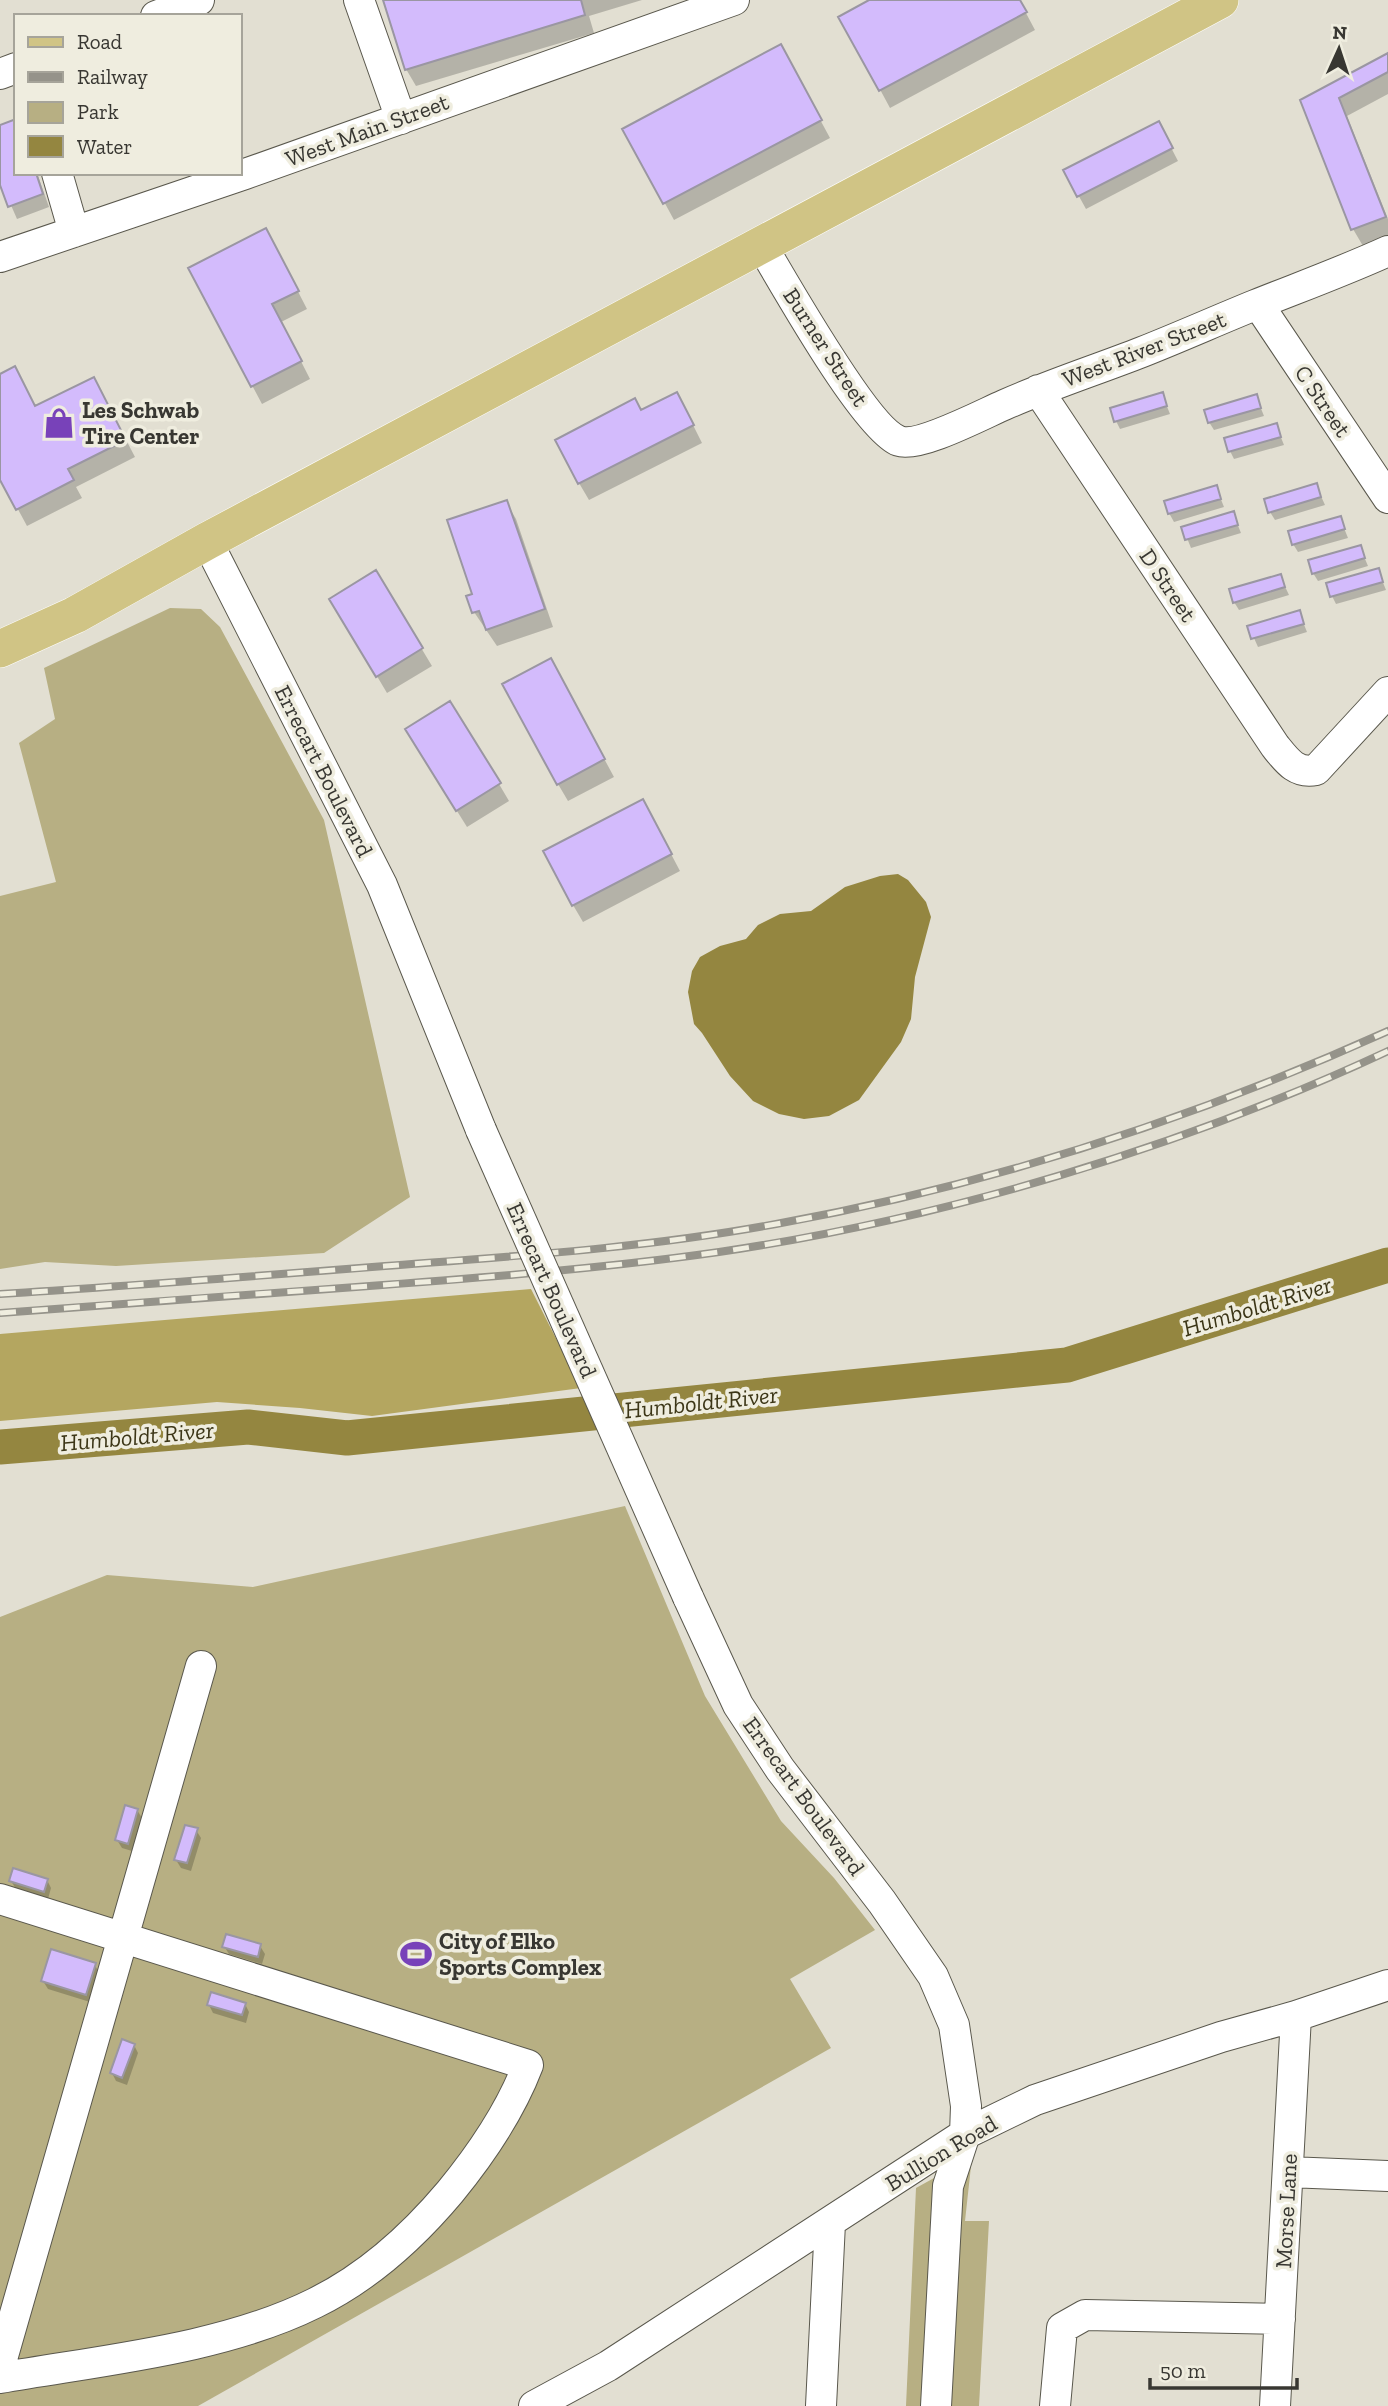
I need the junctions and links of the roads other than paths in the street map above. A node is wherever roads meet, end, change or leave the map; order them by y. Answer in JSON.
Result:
{"nodes":[{"id":1,"x":199,"y":0,"type":"edge"},
{"id":2,"x":359,"y":0,"type":"edge"},
{"id":3,"x":734,"y":0,"type":"edge"},
{"id":4,"x":1220,"y":0,"type":"edge"},
{"id":5,"x":161,"y":14,"type":"edge"},
{"id":6,"x":401,"y":118,"type":"junction"},
{"id":7,"x":242,"y":173,"type":"edge"},
{"id":8,"x":58,"y":175,"type":"edge"},
{"id":9,"x":238,"y":175,"type":"edge"},
{"id":10,"x":74,"y":232,"type":"junction"},
{"id":11,"x":762,"y":246,"type":"junction"},
{"id":12,"x":1388,"y":251,"type":"edge"},
{"id":13,"x":0,"y":257,"type":"edge"},
{"id":14,"x":1258,"y":304,"type":"junction"},
{"id":15,"x":1038,"y":390,"type":"junction"},
{"id":16,"x":899,"y":441,"type":"joint"},
{"id":17,"x":1388,"y":498,"type":"edge"},
{"id":18,"x":207,"y":541,"type":"junction"},
{"id":19,"x":3,"y":648,"type":"edge"},
{"id":20,"x":1388,"y":692,"type":"edge"},
{"id":21,"x":201,"y":1666,"type":"dead end"},
{"id":22,"x":0,"y":1899,"type":"edge"},
{"id":23,"x":123,"y":1938,"type":"junction"},
{"id":24,"x":1388,"y":1985,"type":"edge"},
{"id":25,"x":1296,"y":2016,"type":"junction"},
{"id":26,"x":965,"y":2134,"type":"junction"},
{"id":27,"x":1288,"y":2172,"type":"junction"},
{"id":28,"x":1388,"y":2176,"type":"edge"},
{"id":29,"x":830,"y":2223,"type":"junction"},
{"id":30,"x":1280,"y":2319,"type":"junction"},
{"id":31,"x":0,"y":2366,"type":"edge"},
{"id":32,"x":0,"y":2378,"type":"edge"},
{"id":33,"x":534,"y":2406,"type":"edge"},
{"id":34,"x":821,"y":2406,"type":"edge"},
{"id":35,"x":936,"y":2406,"type":"edge"},
{"id":36,"x":1055,"y":2406,"type":"edge"},
{"id":37,"x":1275,"y":2406,"type":"edge"}],
"edges":[{"from":1,"to":5,"type":"street"},
{"from":2,"to":6,"type":"street"},
{"from":3,"to":6,"type":"street","name":"West Main Street"},
{"from":4,"to":11,"type":"main road"},
{"from":6,"to":7,"type":"street","name":"West Main Street"},
{"from":8,"to":10,"type":"street"},
{"from":9,"to":10,"type":"street","name":"West Main Street"},
{"from":10,"to":13,"type":"street","name":"West Main Street"},
{"from":11,"to":16,"type":"street","name":"Burner Street"},
{"from":11,"to":18,"type":"main road"},
{"from":12,"to":14,"type":"street","name":"West River Street"},
{"from":14,"to":15,"type":"street","name":"West River Street"},
{"from":14,"to":17,"type":"street","name":"C Street"},
{"from":15,"to":16,"type":"street","name":"West River Street"},
{"from":15,"to":20,"type":"street","name":"D Street"},
{"from":18,"to":19,"type":"main road"},
{"from":18,"to":26,"type":"street","name":"Errecart Boulevard","bridge":true},
{"from":21,"to":23,"type":"street"},
{"from":22,"to":23,"type":"street"},
{"from":23,"to":31,"type":"street"},
{"from":23,"to":32,"type":"street"},
{"from":24,"to":25,"type":"street","name":"Bullion Road"},
{"from":25,"to":26,"type":"street","name":"Bullion Road"},
{"from":25,"to":27,"type":"street","name":"Morse Lane"},
{"from":26,"to":29,"type":"street","name":"Bullion Road"},
{"from":26,"to":35,"type":"street","name":"Errecart Boulevard"},
{"from":27,"to":28,"type":"street"},
{"from":27,"to":30,"type":"street","name":"Morse Lane"},
{"from":29,"to":33,"type":"street","name":"Bullion Road"},
{"from":29,"to":34,"type":"street"},
{"from":30,"to":36,"type":"street"},
{"from":30,"to":37,"type":"street","name":"Morse Lane"}]}
